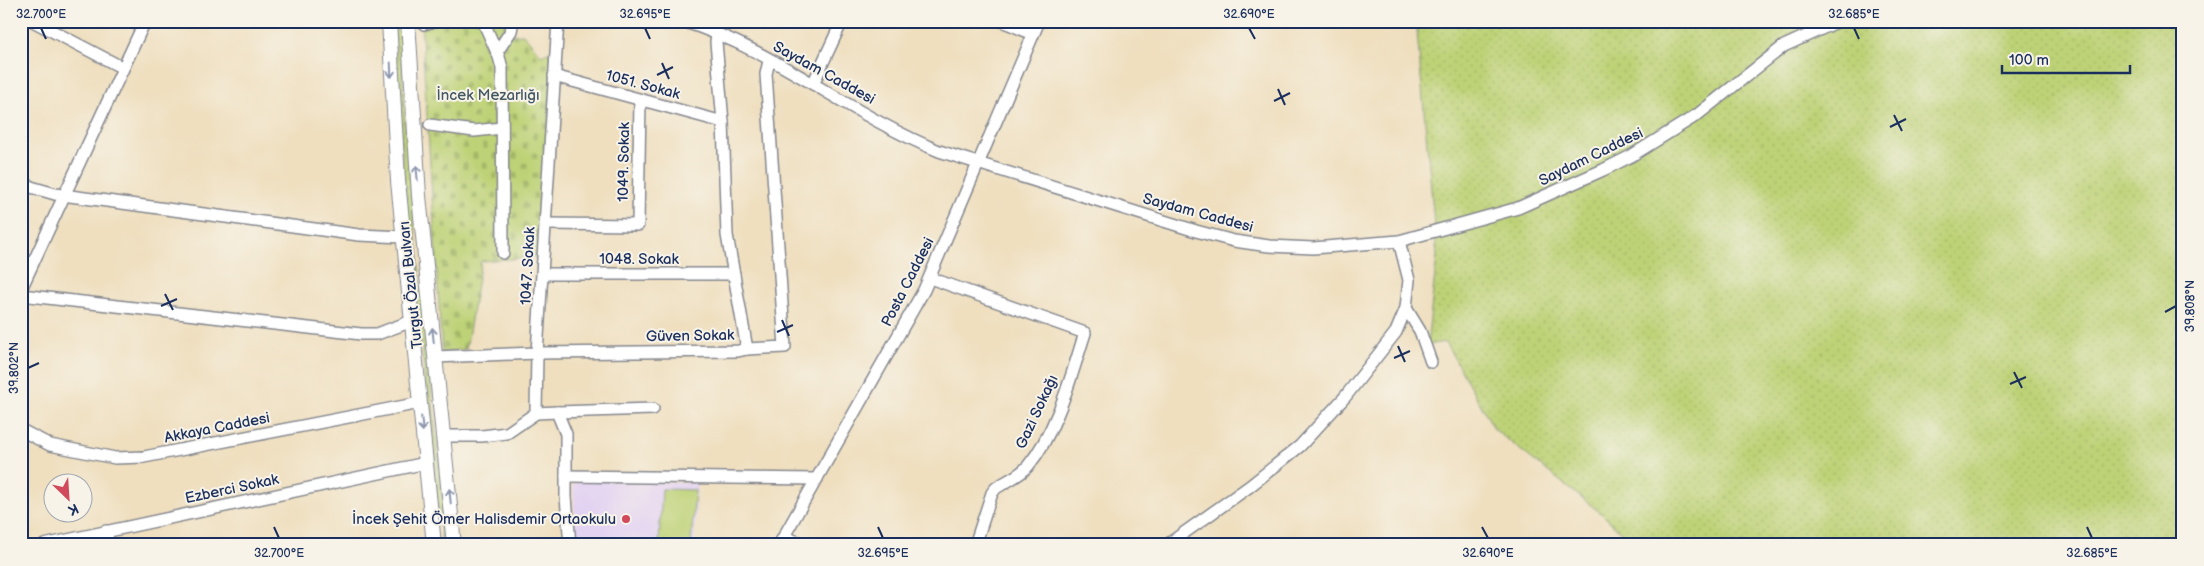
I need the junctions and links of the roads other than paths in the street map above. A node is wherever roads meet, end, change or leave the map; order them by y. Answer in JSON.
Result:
{"nodes":[{"id":1,"x":33,"y":21,"type":"edge"},
{"id":2,"x":145,"y":21,"type":"edge"},
{"id":3,"x":388,"y":21,"type":"edge"},
{"id":4,"x":408,"y":21,"type":"edge"},
{"id":5,"x":483,"y":21,"type":"edge"},
{"id":6,"x":513,"y":21,"type":"edge"},
{"id":7,"x":558,"y":21,"type":"edge"},
{"id":8,"x":682,"y":21,"type":"edge"},
{"id":9,"x":842,"y":21,"type":"edge"},
{"id":10,"x":1002,"y":21,"type":"edge"},
{"id":11,"x":1039,"y":21,"type":"edge"},
{"id":12,"x":1839,"y":21,"type":"edge"},
{"id":13,"x":717,"y":33,"type":"junction"},
{"id":14,"x":1033,"y":34,"type":"junction"},
{"id":15,"x":497,"y":52,"type":"junction"},
{"id":16,"x":769,"y":61,"type":"junction"},
{"id":17,"x":123,"y":68,"type":"junction"},
{"id":18,"x":554,"y":76,"type":"junction"},
{"id":19,"x":813,"y":84,"type":"junction"},
{"id":20,"x":640,"y":100,"type":"junction"},
{"id":21,"x":723,"y":122,"type":"junction"},
{"id":22,"x":430,"y":125,"type":"dead end"},
{"id":23,"x":502,"y":128,"type":"junction"},
{"id":24,"x":979,"y":163,"type":"junction"},
{"id":25,"x":21,"y":180,"type":"edge"},
{"id":26,"x":63,"y":195,"type":"junction"},
{"id":27,"x":545,"y":224,"type":"junction"},
{"id":28,"x":403,"y":237,"type":"junction"},
{"id":29,"x":1399,"y":241,"type":"junction"},
{"id":30,"x":503,"y":253,"type":"dead end"},
{"id":31,"x":543,"y":274,"type":"junction"},
{"id":32,"x":734,"y":274,"type":"junction"},
{"id":33,"x":930,"y":278,"type":"junction"},
{"id":34,"x":21,"y":289,"type":"edge"},
{"id":35,"x":21,"y":295,"type":"edge"},
{"id":36,"x":1406,"y":308,"type":"junction"},
{"id":37,"x":412,"y":320,"type":"junction"},
{"id":38,"x":747,"y":349,"type":"junction"},
{"id":39,"x":537,"y":353,"type":"junction"},
{"id":40,"x":435,"y":357,"type":"junction"},
{"id":41,"x":1431,"y":362,"type":"dead end"},
{"id":42,"x":420,"y":404,"type":"junction"},
{"id":43,"x":653,"y":409,"type":"dead end"},
{"id":44,"x":557,"y":412,"type":"junction"},
{"id":45,"x":536,"y":413,"type":"junction"},
{"id":46,"x":21,"y":430,"type":"edge"},
{"id":47,"x":444,"y":436,"type":"junction"},
{"id":48,"x":426,"y":463,"type":"junction"},
{"id":49,"x":566,"y":476,"type":"junction"},
{"id":50,"x":817,"y":479,"type":"junction"},
{"id":51,"x":106,"y":531,"type":"junction"},
{"id":52,"x":781,"y":541,"type":"edge"},
{"id":53,"x":44,"y":545,"type":"edge"},
{"id":54,"x":108,"y":545,"type":"edge"},
{"id":55,"x":434,"y":545,"type":"edge"},
{"id":56,"x":454,"y":545,"type":"edge"},
{"id":57,"x":570,"y":545,"type":"edge"},
{"id":58,"x":807,"y":545,"type":"edge"},
{"id":59,"x":975,"y":545,"type":"edge"},
{"id":60,"x":1167,"y":545,"type":"edge"}],
"edges":[{"from":1,"to":17,"type":"street"},
{"from":2,"to":17,"type":"street"},
{"from":3,"to":28,"type":"main road","name":"Turgut Özal Bulvarı","one_way":true},
{"from":40,"to":4,"type":"main road","name":"Turgut Özal Bulvarı","one_way":true},
{"from":5,"to":15,"type":"street"},
{"from":6,"to":15,"type":"street"},
{"from":7,"to":18,"type":"street","name":"1047. Sokak"},
{"from":8,"to":13,"type":"street","name":"Saydam Caddesi"},
{"from":9,"to":19,"type":"street"},
{"from":10,"to":14,"type":"street"},
{"from":11,"to":14,"type":"street","name":"Posta Caddesi"},
{"from":12,"to":29,"type":"street","name":"Saydam Caddesi"},
{"from":13,"to":16,"type":"street","name":"Saydam Caddesi"},
{"from":13,"to":21,"type":"street","name":"Güven Sokak"},
{"from":14,"to":24,"type":"street","name":"Posta Caddesi"},
{"from":15,"to":23,"type":"street"},
{"from":16,"to":19,"type":"street","name":"Saydam Caddesi"},
{"from":16,"to":38,"type":"street"},
{"from":17,"to":26,"type":"street"},
{"from":18,"to":20,"type":"street","name":"1051. Sokak"},
{"from":18,"to":27,"type":"street","name":"1047. Sokak"},
{"from":19,"to":24,"type":"street","name":"Saydam Caddesi"},
{"from":20,"to":21,"type":"street","name":"1051. Sokak"},
{"from":20,"to":27,"type":"street","name":"1049. Sokak"},
{"from":21,"to":32,"type":"street","name":"Güven Sokak"},
{"from":22,"to":23,"type":"street"},
{"from":23,"to":30,"type":"street"},
{"from":24,"to":29,"type":"street","name":"Saydam Caddesi"},
{"from":24,"to":33,"type":"street","name":"Posta Caddesi"},
{"from":25,"to":26,"type":"street"},
{"from":26,"to":28,"type":"street"},
{"from":26,"to":34,"type":"street"},
{"from":27,"to":31,"type":"street","name":"1047. Sokak"},
{"from":28,"to":37,"type":"main road","name":"Turgut Özal Bulvarı"},
{"from":29,"to":36,"type":"street"},
{"from":31,"to":32,"type":"street","name":"1048. Sokak"},
{"from":31,"to":39,"type":"street","name":"1047. Sokak"},
{"from":32,"to":38,"type":"street","name":"Güven Sokak"},
{"from":33,"to":50,"type":"street","name":"Posta Caddesi"},
{"from":33,"to":59,"type":"street","name":"Gazi Sokağı"},
{"from":35,"to":37,"type":"street"},
{"from":36,"to":41,"type":"street"},
{"from":36,"to":60,"type":"street"},
{"from":37,"to":42,"type":"main road","name":"Turgut Özal Bulvarı"},
{"from":38,"to":39,"type":"street","name":"Güven Sokak"},
{"from":39,"to":40,"type":"street","name":"Güven Sokak"},
{"from":39,"to":45,"type":"street","name":"1047. Sokak"},
{"from":40,"to":47,"type":"main road","name":"Turgut Özal Bulvarı"},
{"from":42,"to":46,"type":"street","name":"Akkaya Caddesi"},
{"from":42,"to":48,"type":"main road","name":"Turgut Özal Bulvarı","one_way":true},
{"from":43,"to":44,"type":"street"},
{"from":44,"to":45,"type":"street"},
{"from":44,"to":49,"type":"street"},
{"from":45,"to":47,"type":"street"},
{"from":56,"to":47,"type":"main road","name":"Turgut Özal Bulvarı","one_way":true},
{"from":48,"to":51,"type":"street","name":"Ezberci Sokak"},
{"from":48,"to":55,"type":"main road","name":"Turgut Özal Bulvarı"},
{"from":49,"to":50,"type":"street"},
{"from":49,"to":57,"type":"street"},
{"from":50,"to":52,"type":"street","name":"Posta Caddesi"},
{"from":51,"to":53,"type":"street","name":"Ezberci Sokak"},
{"from":51,"to":54,"type":"street"},
{"from":52,"to":58,"type":"street"}]}
